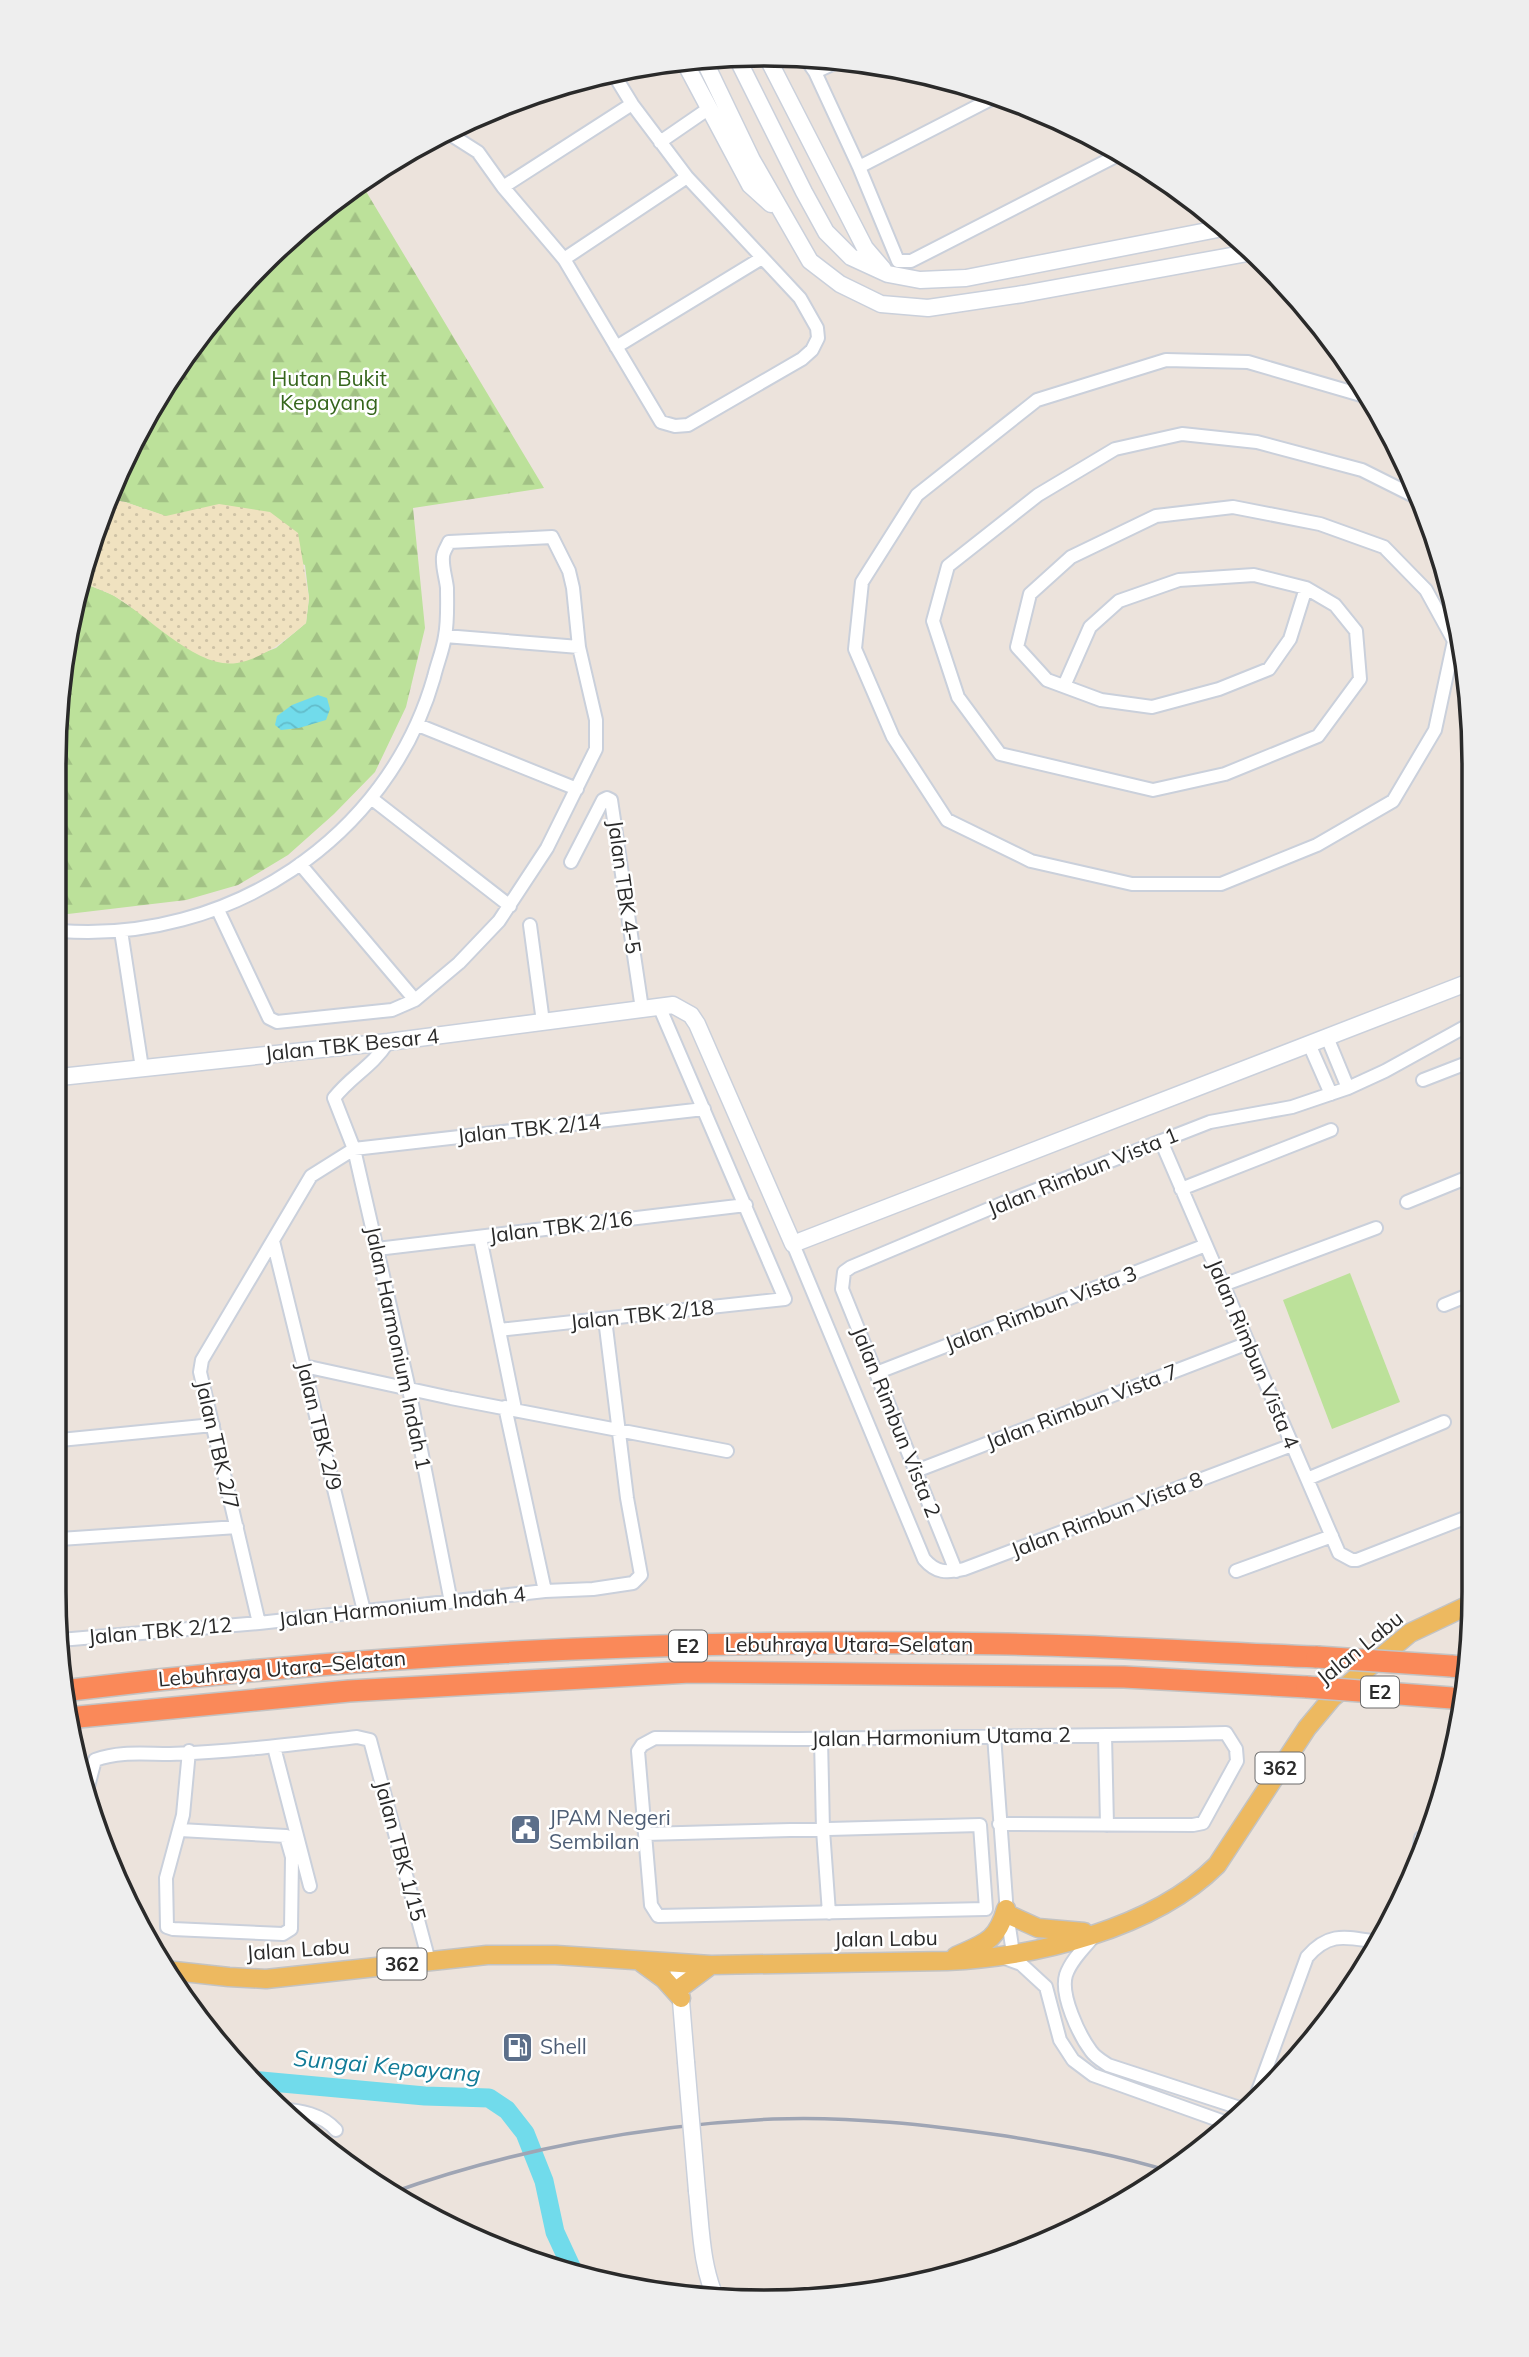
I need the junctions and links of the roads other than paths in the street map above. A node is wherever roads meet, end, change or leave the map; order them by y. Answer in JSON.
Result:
{"nodes":[{"id":1,"x":771,"y":66,"type":"edge"},
{"id":2,"x":742,"y":67,"type":"edge"},
{"id":3,"x":812,"y":68,"type":"edge"},
{"id":4,"x":708,"y":69,"type":"edge"},
{"id":5,"x":822,"y":69,"type":"edge"},
{"id":6,"x":689,"y":71,"type":"edge"},
{"id":7,"x":815,"y":72,"type":"junction"},
{"id":8,"x":619,"y":82,"type":"edge"},
{"id":9,"x":984,"y":103,"type":"edge"},
{"id":10,"x":632,"y":104,"type":"junction"},
{"id":11,"x":708,"y":109,"type":"junction"},
{"id":12,"x":456,"y":138,"type":"edge"},
{"id":13,"x":660,"y":142,"type":"junction"},
{"id":14,"x":1111,"y":159,"type":"edge"},
{"id":15,"x":859,"y":167,"type":"junction"},
{"id":16,"x":687,"y":177,"type":"junction"},
{"id":17,"x":503,"y":187,"type":"junction"},
{"id":18,"x":785,"y":218,"type":"junction"},
{"id":19,"x":1213,"y":230,"type":"edge"},
{"id":20,"x":1240,"y":254,"type":"edge"},
{"id":21,"x":762,"y":258,"type":"junction"},
{"id":22,"x":564,"y":259,"type":"junction"},
{"id":23,"x":888,"y":274,"type":"junction"},
{"id":24,"x":616,"y":347,"type":"junction"},
{"id":25,"x":1355,"y":393,"type":"edge"},
{"id":26,"x":1407,"y":493,"type":"edge"},
{"id":27,"x":1306,"y":588,"type":"junction"},
{"id":28,"x":1450,"y":634,"type":"edge"},
{"id":29,"x":445,"y":636,"type":"junction"},
{"id":30,"x":579,"y":647,"type":"junction"},
{"id":31,"x":1453,"y":648,"type":"edge"},
{"id":32,"x":1064,"y":686,"type":"junction"},
{"id":33,"x":418,"y":725,"type":"junction"},
{"id":34,"x":577,"y":789,"type":"junction"},
{"id":35,"x":371,"y":798,"type":"junction"},
{"id":36,"x":571,"y":862,"type":"dead end"},
{"id":37,"x":300,"y":864,"type":"junction"},
{"id":38,"x":510,"y":905,"type":"junction"},
{"id":39,"x":218,"y":910,"type":"junction"},
{"id":40,"x":530,"y":925,"type":"dead end"},
{"id":41,"x":66,"y":931,"type":"edge"},
{"id":42,"x":121,"y":931,"type":"junction"},
{"id":43,"x":1462,"y":985,"type":"edge"},
{"id":44,"x":415,"y":1000,"type":"junction"},
{"id":45,"x":659,"y":1006,"type":"junction"},
{"id":46,"x":642,"y":1009,"type":"junction"},
{"id":47,"x":543,"y":1022,"type":"junction"},
{"id":48,"x":1462,"y":1029,"type":"edge"},
{"id":49,"x":1327,"y":1037,"type":"junction"},
{"id":50,"x":388,"y":1042,"type":"junction"},
{"id":51,"x":1309,"y":1044,"type":"junction"},
{"id":52,"x":1462,"y":1065,"type":"edge"},
{"id":53,"x":142,"y":1068,"type":"junction"},
{"id":54,"x":66,"y":1076,"type":"edge"},
{"id":55,"x":1423,"y":1080,"type":"dead end"},
{"id":56,"x":1349,"y":1088,"type":"junction"},
{"id":57,"x":1331,"y":1094,"type":"junction"},
{"id":58,"x":704,"y":1109,"type":"junction"},
{"id":59,"x":1331,"y":1130,"type":"dead end"},
{"id":60,"x":1161,"y":1141,"type":"junction"},
{"id":61,"x":354,"y":1149,"type":"junction"},
{"id":62,"x":1462,"y":1180,"type":"edge"},
{"id":63,"x":1181,"y":1189,"type":"junction"},
{"id":64,"x":1407,"y":1202,"type":"dead end"},
{"id":65,"x":746,"y":1205,"type":"junction"},
{"id":66,"x":1376,"y":1228,"type":"dead end"},
{"id":67,"x":480,"y":1237,"type":"junction"},
{"id":68,"x":273,"y":1241,"type":"junction"},
{"id":69,"x":793,"y":1244,"type":"junction"},
{"id":70,"x":1206,"y":1245,"type":"junction"},
{"id":71,"x":377,"y":1249,"type":"junction"},
{"id":72,"x":844,"y":1272,"type":"joint"},
{"id":73,"x":1223,"y":1285,"type":"junction"},
{"id":74,"x":1462,"y":1298,"type":"edge"},
{"id":75,"x":1444,"y":1305,"type":"dead end"},
{"id":76,"x":605,"y":1319,"type":"junction"},
{"id":77,"x":499,"y":1330,"type":"junction"},
{"id":78,"x":1248,"y":1343,"type":"junction"},
{"id":79,"x":304,"y":1366,"type":"junction"},
{"id":80,"x":876,"y":1373,"type":"junction"},
{"id":81,"x":409,"y":1389,"type":"junction"},
{"id":82,"x":510,"y":1408,"type":"junction"},
{"id":83,"x":1444,"y":1422,"type":"dead end"},
{"id":84,"x":213,"y":1425,"type":"junction"},
{"id":85,"x":619,"y":1429,"type":"junction"},
{"id":86,"x":66,"y":1439,"type":"edge"},
{"id":87,"x":1292,"y":1445,"type":"junction"},
{"id":88,"x":727,"y":1451,"type":"dead end"},
{"id":89,"x":916,"y":1471,"type":"junction"},
{"id":90,"x":1307,"y":1479,"type":"junction"},
{"id":91,"x":1462,"y":1519,"type":"edge"},
{"id":92,"x":237,"y":1527,"type":"junction"},
{"id":93,"x":1332,"y":1536,"type":"junction"},
{"id":94,"x":66,"y":1539,"type":"edge"},
{"id":95,"x":956,"y":1571,"type":"junction"},
{"id":96,"x":1236,"y":1571,"type":"dead end"},
{"id":97,"x":545,"y":1591,"type":"junction"},
{"id":98,"x":452,"y":1602,"type":"junction"},
{"id":99,"x":1462,"y":1608,"type":"edge"},
{"id":100,"x":364,"y":1611,"type":"junction"},
{"id":101,"x":259,"y":1623,"type":"junction"},
{"id":102,"x":68,"y":1639,"type":"edge"},
{"id":103,"x":1458,"y":1667,"type":"edge"},
{"id":104,"x":73,"y":1690,"type":"edge"},
{"id":105,"x":1454,"y":1699,"type":"edge"},
{"id":106,"x":78,"y":1717,"type":"edge"},
{"id":107,"x":995,"y":1735,"type":"junction"},
{"id":108,"x":1105,"y":1735,"type":"junction"},
{"id":109,"x":821,"y":1739,"type":"junction"},
{"id":110,"x":274,"y":1747,"type":"junction"},
{"id":111,"x":189,"y":1751,"type":"junction"},
{"id":112,"x":91,"y":1776,"type":"edge"},
{"id":113,"x":999,"y":1824,"type":"junction"},
{"id":114,"x":1107,"y":1825,"type":"junction"},
{"id":115,"x":180,"y":1830,"type":"junction"},
{"id":116,"x":823,"y":1830,"type":"junction"},
{"id":117,"x":645,"y":1834,"type":"junction"},
{"id":118,"x":310,"y":1886,"type":"dead end"},
{"id":119,"x":1006,"y":1911,"type":"junction"},
{"id":120,"x":829,"y":1913,"type":"junction"},
{"id":121,"x":1098,"y":1933,"type":"junction"},
{"id":122,"x":1370,"y":1941,"type":"edge"},
{"id":123,"x":1006,"y":1954,"type":"junction"},
{"id":124,"x":429,"y":1961,"type":"junction"},
{"id":125,"x":639,"y":1961,"type":"junction"},
{"id":126,"x":947,"y":1961,"type":"junction"},
{"id":127,"x":678,"y":1964,"type":"junction"},
{"id":128,"x":711,"y":1965,"type":"junction"},
{"id":129,"x":179,"y":1972,"type":"edge"},
{"id":130,"x":680,"y":1993,"type":"junction"},
{"id":131,"x":1261,"y":2083,"type":"edge"},
{"id":132,"x":1236,"y":2107,"type":"edge"},
{"id":133,"x":298,"y":2112,"type":"edge"},
{"id":134,"x":1220,"y":2121,"type":"edge"},
{"id":135,"x":336,"y":2130,"type":"dead end"},
{"id":136,"x":712,"y":2288,"type":"edge"}],
"edges":[{"from":1,"to":23,"type":"street"},
{"from":2,"to":23,"type":"street"},
{"from":3,"to":7,"type":"street"},
{"from":4,"to":18,"type":"street"},
{"from":5,"to":7,"type":"street"},
{"from":6,"to":11,"type":"street"},
{"from":7,"to":15,"type":"street"},
{"from":8,"to":10,"type":"street"},
{"from":9,"to":15,"type":"street"},
{"from":10,"to":13,"type":"street"},
{"from":10,"to":17,"type":"street"},
{"from":11,"to":13,"type":"street"},
{"from":11,"to":18,"type":"street"},
{"from":12,"to":17,"type":"street"},
{"from":13,"to":16,"type":"street"},
{"from":14,"to":15,"type":"street"},
{"from":16,"to":21,"type":"street"},
{"from":16,"to":22,"type":"street"},
{"from":17,"to":22,"type":"street"},
{"from":18,"to":20,"type":"street"},
{"from":19,"to":23,"type":"street"},
{"from":21,"to":24,"type":"street"},
{"from":21,"to":24,"type":"street"},
{"from":22,"to":24,"type":"street"},
{"from":25,"to":31,"type":"street"},
{"from":26,"to":27,"type":"street"},
{"from":27,"to":32,"type":"street"},
{"from":27,"to":32,"type":"street"},
{"from":28,"to":32,"type":"street"},
{"from":29,"to":30,"type":"street"},
{"from":29,"to":30,"type":"street"},
{"from":29,"to":33,"type":"street"},
{"from":30,"to":34,"type":"street"},
{"from":33,"to":34,"type":"street"},
{"from":33,"to":35,"type":"street"},
{"from":34,"to":38,"type":"street"},
{"from":35,"to":37,"type":"street"},
{"from":35,"to":38,"type":"street"},
{"from":36,"to":46,"type":"street","name":"Jalan TBK 4-5"},
{"from":37,"to":39,"type":"street"},
{"from":37,"to":44,"type":"street"},
{"from":38,"to":44,"type":"street"},
{"from":39,"to":42,"type":"street"},
{"from":39,"to":44,"type":"street"},
{"from":40,"to":47,"type":"street"},
{"from":41,"to":42,"type":"street"},
{"from":42,"to":53,"type":"street"},
{"from":43,"to":49,"type":"street"},
{"from":45,"to":46,"type":"street","name":"Jalan TBK Besar 4"},
{"from":45,"to":58,"type":"street"},
{"from":45,"to":69,"type":"street"},
{"from":46,"to":47,"type":"street","name":"Jalan TBK Besar 4"},
{"from":47,"to":50,"type":"street","name":"Jalan TBK Besar 4"},
{"from":48,"to":56,"type":"street","name":"Jalan Rimbun Vista 1"},
{"from":49,"to":51,"type":"street"},
{"from":49,"to":56,"type":"street"},
{"from":50,"to":53,"type":"street","name":"Jalan TBK Besar 4"},
{"from":50,"to":61,"type":"street","name":"Jalan Harmonium Indah 1"},
{"from":51,"to":57,"type":"street"},
{"from":51,"to":69,"type":"street"},
{"from":52,"to":55,"type":"street"},
{"from":53,"to":54,"type":"street","name":"Jalan TBK Besar 4"},
{"from":56,"to":57,"type":"street","name":"Jalan Rimbun Vista 1"},
{"from":57,"to":60,"type":"street","name":"Jalan Rimbun Vista 1"},
{"from":58,"to":61,"type":"street","name":"Jalan TBK 2/14"},
{"from":58,"to":65,"type":"street"},
{"from":59,"to":63,"type":"street"},
{"from":60,"to":63,"type":"street","name":"Jalan Rimbun Vista 4"},
{"from":60,"to":72,"type":"street","name":"Jalan Rimbun Vista 1"},
{"from":61,"to":68,"type":"street","name":"Jalan TBK 2/7"},
{"from":61,"to":71,"type":"street","name":"Jalan Harmonium Indah 1"},
{"from":62,"to":64,"type":"street"},
{"from":63,"to":70,"type":"street","name":"Jalan Rimbun Vista 4"},
{"from":65,"to":67,"type":"street","name":"Jalan TBK 2/16"},
{"from":65,"to":76,"type":"street","name":"Jalan TBK 2/18"},
{"from":66,"to":73,"type":"street"},
{"from":67,"to":71,"type":"street","name":"Jalan TBK 2/16"},
{"from":67,"to":77,"type":"street"},
{"from":68,"to":79,"type":"street","name":"Jalan TBK 2/9"},
{"from":68,"to":84,"type":"street","name":"Jalan TBK 2/7"},
{"from":69,"to":95,"type":"street"},
{"from":70,"to":73,"type":"street","name":"Jalan Rimbun Vista 4"},
{"from":70,"to":80,"type":"street","name":"Jalan Rimbun Vista 3"},
{"from":71,"to":81,"type":"street","name":"Jalan Harmonium Indah 1"},
{"from":72,"to":80,"type":"street","name":"Jalan Rimbun Vista 2"},
{"from":73,"to":78,"type":"street","name":"Jalan Rimbun Vista 4"},
{"from":74,"to":75,"type":"street"},
{"from":76,"to":77,"type":"street","name":"Jalan TBK 2/18"},
{"from":76,"to":85,"type":"street"},
{"from":77,"to":82,"type":"street"},
{"from":78,"to":87,"type":"street","name":"Jalan Rimbun Vista 4"},
{"from":78,"to":89,"type":"street","name":"Jalan Rimbun Vista 7"},
{"from":79,"to":81,"type":"street"},
{"from":79,"to":100,"type":"street","name":"Jalan TBK 2/9"},
{"from":80,"to":89,"type":"street","name":"Jalan Rimbun Vista 2"},
{"from":81,"to":82,"type":"street"},
{"from":81,"to":98,"type":"street","name":"Jalan Harmonium Indah 1"},
{"from":82,"to":85,"type":"street"},
{"from":82,"to":97,"type":"street"},
{"from":83,"to":90,"type":"street"},
{"from":84,"to":86,"type":"street"},
{"from":84,"to":92,"type":"street","name":"Jalan TBK 2/7"},
{"from":85,"to":88,"type":"street"},
{"from":85,"to":97,"type":"street","name":"Jalan Harmonium Indah 4"},
{"from":87,"to":90,"type":"street","name":"Jalan Rimbun Vista 4"},
{"from":87,"to":95,"type":"street","name":"Jalan Rimbun Vista 8"},
{"from":89,"to":95,"type":"street","name":"Jalan Rimbun Vista 2"},
{"from":90,"to":93,"type":"street","name":"Jalan Rimbun Vista 4"},
{"from":91,"to":93,"type":"street","name":"Jalan Rimbun Vista 4"},
{"from":92,"to":94,"type":"street"},
{"from":92,"to":101,"type":"street","name":"Jalan TBK 2/7"},
{"from":93,"to":96,"type":"street"},
{"from":97,"to":98,"type":"street","name":"Jalan Harmonium Indah 4"},
{"from":98,"to":100,"type":"street","name":"Jalan Harmonium Indah 4"},
{"from":99,"to":121,"type":"main road","name":"Jalan Labu","number":"362"},
{"from":100,"to":101,"type":"street","name":"Jalan Harmonium Indah 4"},
{"from":101,"to":102,"type":"street","name":"Jalan TBK 2/12"},
{"from":103,"to":104,"type":"highway","name":"Lebuhraya Utara–Selatan","number":"E2","bridge":true},
{"from":105,"to":106,"type":"highway","name":"Lebuhraya Utara–Selatan","number":"E2","bridge":true},
{"from":107,"to":108,"type":"street","name":"Jalan Harmonium Utama 2"},
{"from":107,"to":109,"type":"street","name":"Jalan Harmonium Utama 2"},
{"from":107,"to":113,"type":"street"},
{"from":108,"to":114,"type":"street"},
{"from":108,"to":114,"type":"street","name":"Jalan Harmonium Utama 2"},
{"from":109,"to":116,"type":"street"},
{"from":109,"to":117,"type":"street","name":"Jalan Harmonium Utama 2"},
{"from":110,"to":111,"type":"street"},
{"from":110,"to":118,"type":"street"},
{"from":110,"to":124,"type":"street","name":"Jalan TBK 1/15"},
{"from":111,"to":112,"type":"street"},
{"from":111,"to":115,"type":"street"},
{"from":113,"to":114,"type":"street"},
{"from":113,"to":119,"type":"street"},
{"from":115,"to":115,"type":"street"},
{"from":116,"to":117,"type":"street"},
{"from":116,"to":120,"type":"street"},
{"from":116,"to":120,"type":"street"},
{"from":117,"to":120,"type":"street"},
{"from":119,"to":121,"type":"main road"},
{"from":119,"to":123,"type":"street"},
{"from":119,"to":126,"type":"main road"},
{"from":121,"to":123,"type":"main road","name":"Jalan Labu","number":"362"},
{"from":121,"to":132,"type":"street"},
{"from":122,"to":131,"type":"street"},
{"from":123,"to":126,"type":"main road","name":"Jalan Labu","number":"362"},
{"from":123,"to":134,"type":"street"},
{"from":124,"to":125,"type":"main road","name":"Jalan Labu","number":"362"},
{"from":124,"to":129,"type":"main road","name":"Jalan Labu","number":"362"},
{"from":125,"to":127,"type":"main road","name":"Jalan Labu","number":"362"},
{"from":125,"to":130,"type":"main road"},
{"from":126,"to":128,"type":"main road","name":"Jalan Labu","number":"362"},
{"from":127,"to":128,"type":"main road","name":"Jalan Labu","number":"362"},
{"from":127,"to":130,"type":"street"},
{"from":128,"to":130,"type":"main road"},
{"from":130,"to":136,"type":"street","bridge":true},
{"from":133,"to":135,"type":"street"}]}
